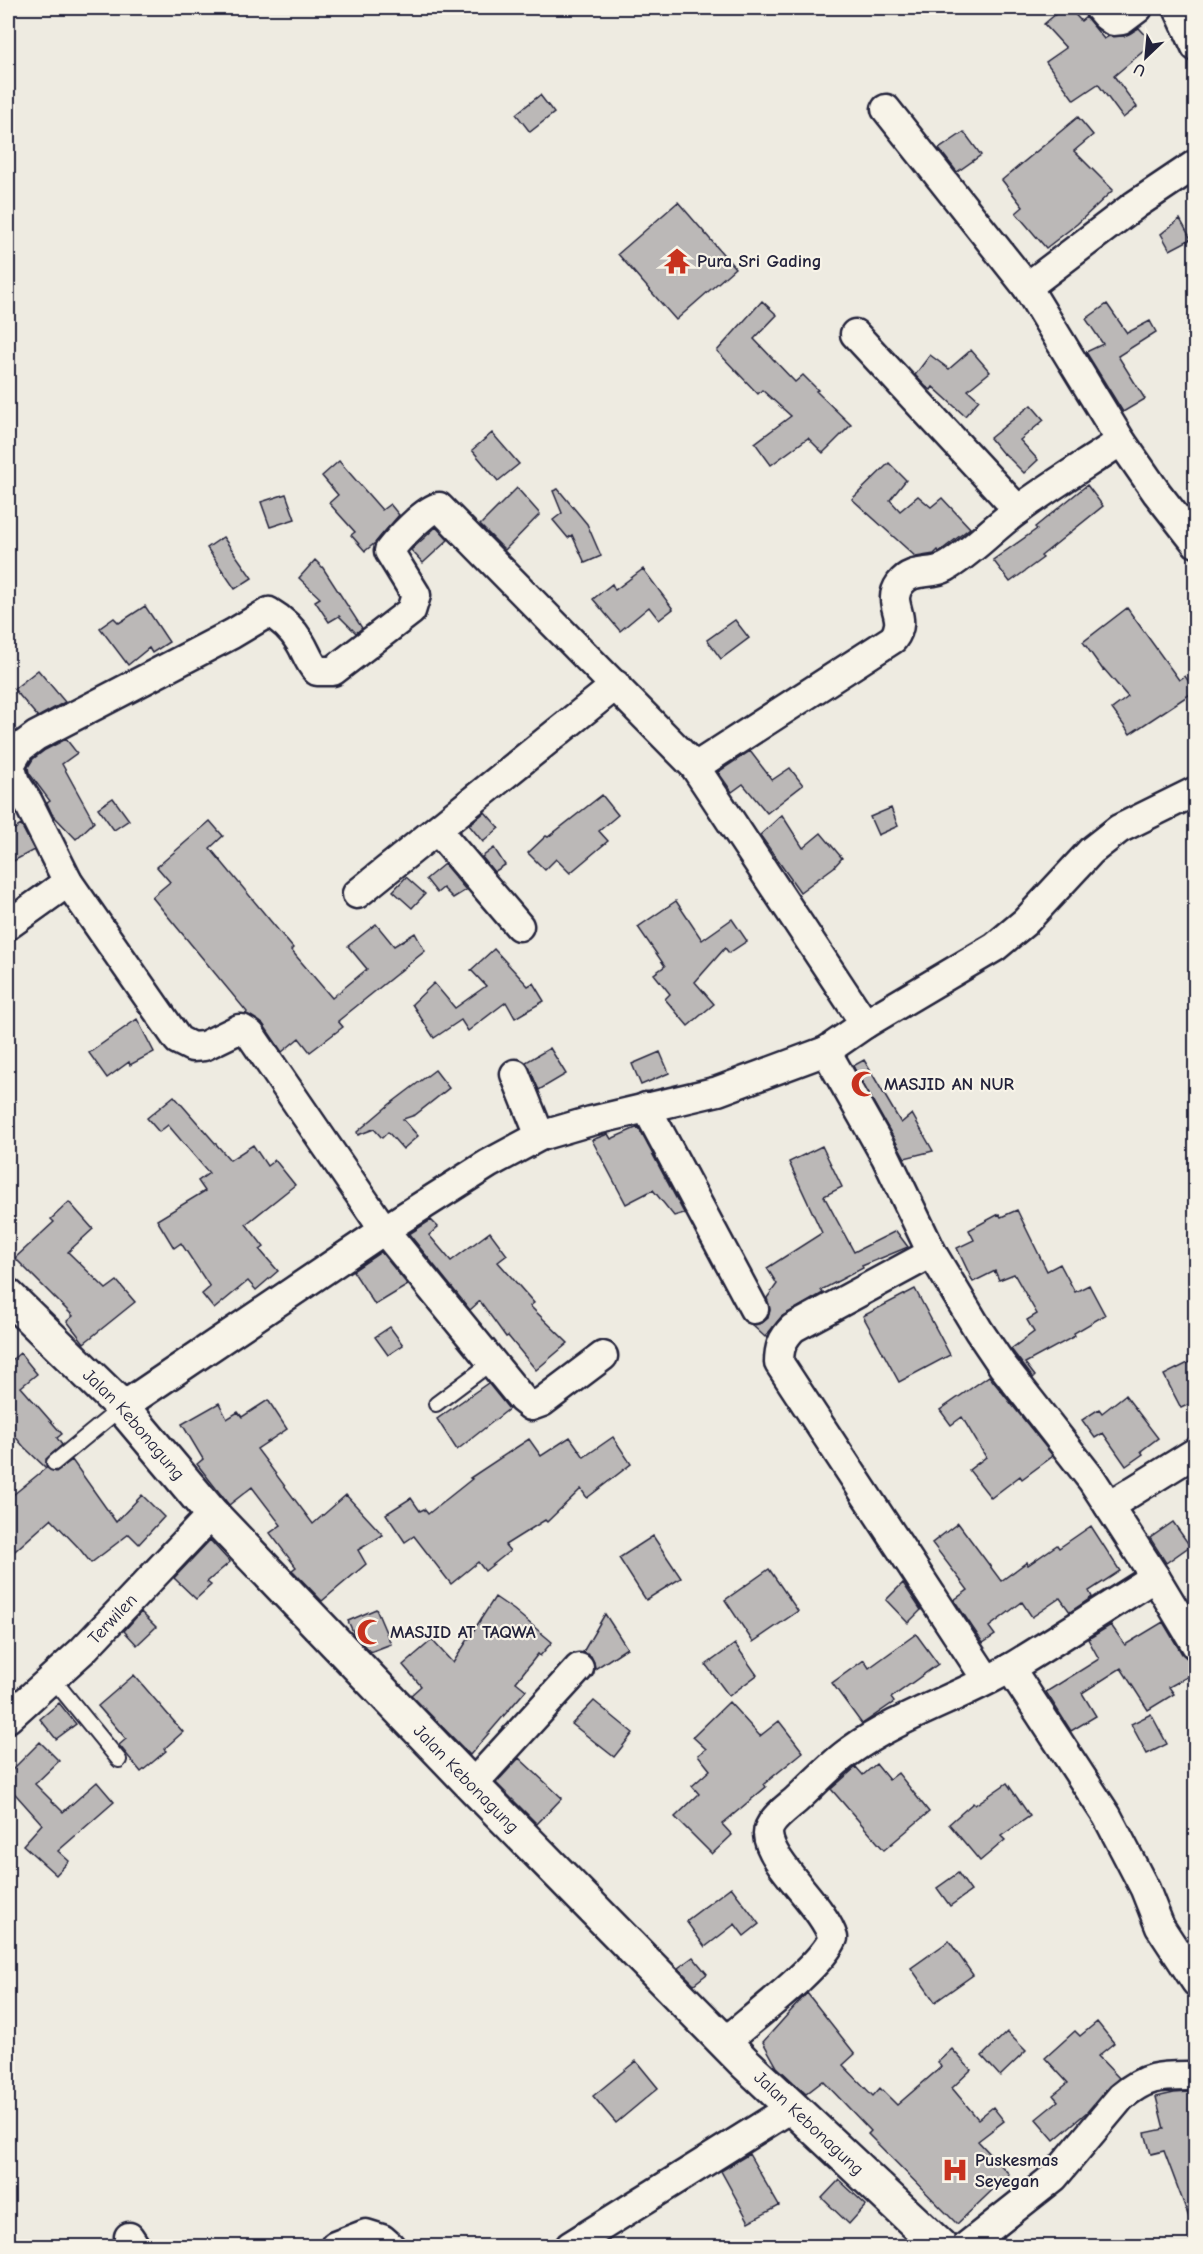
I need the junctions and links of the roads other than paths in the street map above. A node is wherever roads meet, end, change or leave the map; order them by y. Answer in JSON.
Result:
{"nodes":[{"id":1,"x":1099,"y":8,"type":"edge"},
{"id":2,"x":1137,"y":8,"type":"edge"},
{"id":3,"x":1178,"y":8,"type":"edge"},
{"id":4,"x":1196,"y":47,"type":"edge"},
{"id":5,"x":886,"y":110,"type":"dead end"},
{"id":6,"x":1196,"y":164,"type":"edge"},
{"id":7,"x":1027,"y":287,"type":"junction"},
{"id":8,"x":855,"y":334,"type":"dead end"},
{"id":9,"x":1121,"y":441,"type":"junction"},
{"id":10,"x":1018,"y":510,"type":"junction"},
{"id":11,"x":1196,"y":543,"type":"edge"},
{"id":12,"x":616,"y":685,"type":"junction"},
{"id":13,"x":695,"y":767,"type":"junction"},
{"id":14,"x":1196,"y":791,"type":"edge"},
{"id":15,"x":437,"y":830,"type":"junction"},
{"id":16,"x":68,"y":882,"type":"junction"},
{"id":17,"x":357,"y":894,"type":"dead end"},
{"id":18,"x":8,"y":925,"type":"edge"},
{"id":19,"x":519,"y":926,"type":"dead end"},
{"id":20,"x":865,"y":1024,"type":"junction"},
{"id":21,"x":826,"y":1051,"type":"junction"},
{"id":22,"x":515,"y":1074,"type":"dead end"},
{"id":23,"x":646,"y":1107,"type":"junction"},
{"id":24,"x":540,"y":1136,"type":"junction"},
{"id":25,"x":384,"y":1230,"type":"junction"},
{"id":26,"x":932,"y":1253,"type":"junction"},
{"id":27,"x":8,"y":1296,"type":"edge"},
{"id":28,"x":754,"y":1309,"type":"dead end"},
{"id":29,"x":603,"y":1356,"type":"dead end"},
{"id":30,"x":492,"y":1362,"type":"junction"},
{"id":31,"x":436,"y":1404,"type":"dead end"},
{"id":32,"x":122,"y":1407,"type":"junction"},
{"id":33,"x":1196,"y":1452,"type":"edge"},
{"id":34,"x":54,"y":1462,"type":"dead end"},
{"id":35,"x":1109,"y":1506,"type":"junction"},
{"id":36,"x":212,"y":1514,"type":"junction"},
{"id":37,"x":1155,"y":1577,"type":"junction"},
{"id":38,"x":1196,"y":1646,"type":"edge"},
{"id":39,"x":579,"y":1668,"type":"dead end"},
{"id":40,"x":999,"y":1674,"type":"junction"},
{"id":41,"x":52,"y":1678,"type":"junction"},
{"id":42,"x":8,"y":1718,"type":"edge"},
{"id":43,"x":119,"y":1760,"type":"dead end"},
{"id":44,"x":472,"y":1785,"type":"junction"},
{"id":45,"x":1196,"y":1982,"type":"edge"},
{"id":46,"x":725,"y":2042,"type":"junction"},
{"id":47,"x":1196,"y":2076,"type":"edge"},
{"id":48,"x":791,"y":2108,"type":"junction"},
{"id":49,"x":335,"y":2247,"type":"edge"},
{"id":50,"x":390,"y":2247,"type":"edge"},
{"id":51,"x":570,"y":2247,"type":"edge"},
{"id":52,"x":940,"y":2247,"type":"edge"},
{"id":53,"x":967,"y":2247,"type":"edge"}],
"edges":[{"from":1,"to":2,"type":"street"},
{"from":3,"to":4,"type":"street"},
{"from":5,"to":7,"type":"street"},
{"from":6,"to":7,"type":"street"},
{"from":7,"to":9,"type":"street"},
{"from":8,"to":10,"type":"street"},
{"from":9,"to":10,"type":"street"},
{"from":9,"to":11,"type":"street"},
{"from":10,"to":13,"type":"street"},
{"from":12,"to":13,"type":"street"},
{"from":12,"to":15,"type":"street"},
{"from":12,"to":16,"type":"street"},
{"from":13,"to":20,"type":"street"},
{"from":14,"to":20,"type":"street"},
{"from":15,"to":17,"type":"street"},
{"from":15,"to":19,"type":"street"},
{"from":16,"to":18,"type":"street"},
{"from":16,"to":25,"type":"street"},
{"from":20,"to":21,"type":"street"},
{"from":21,"to":23,"type":"street"},
{"from":21,"to":26,"type":"street"},
{"from":22,"to":24,"type":"street"},
{"from":23,"to":24,"type":"street"},
{"from":23,"to":28,"type":"street"},
{"from":24,"to":25,"type":"street"},
{"from":25,"to":30,"type":"street"},
{"from":25,"to":32,"type":"street"},
{"from":26,"to":35,"type":"street"},
{"from":26,"to":40,"type":"street"},
{"from":27,"to":32,"type":"main road","name":"Jalan Kebonagung"},
{"from":29,"to":30,"type":"street"},
{"from":30,"to":31,"type":"lane"},
{"from":32,"to":34,"type":"lane"},
{"from":32,"to":36,"type":"main road","name":"Jalan Kebonagung"},
{"from":33,"to":35,"type":"street"},
{"from":35,"to":37,"type":"street"},
{"from":36,"to":41,"type":"street","name":"Terwilen"},
{"from":36,"to":44,"type":"main road","name":"Jalan Kebonagung"},
{"from":37,"to":38,"type":"street"},
{"from":37,"to":40,"type":"street"},
{"from":39,"to":44,"type":"street"},
{"from":40,"to":45,"type":"street"},
{"from":40,"to":46,"type":"street"},
{"from":41,"to":42,"type":"street","name":"Terwilen"},
{"from":41,"to":43,"type":"lane"},
{"from":44,"to":46,"type":"main road","name":"Jalan Kebonagung"},
{"from":46,"to":48,"type":"main road","name":"Jalan Kebonagung"},
{"from":47,"to":53,"type":"street"},
{"from":48,"to":51,"type":"street"},
{"from":48,"to":52,"type":"main road","name":"Jalan Kebonagung"},
{"from":49,"to":50,"type":"street"}]}
